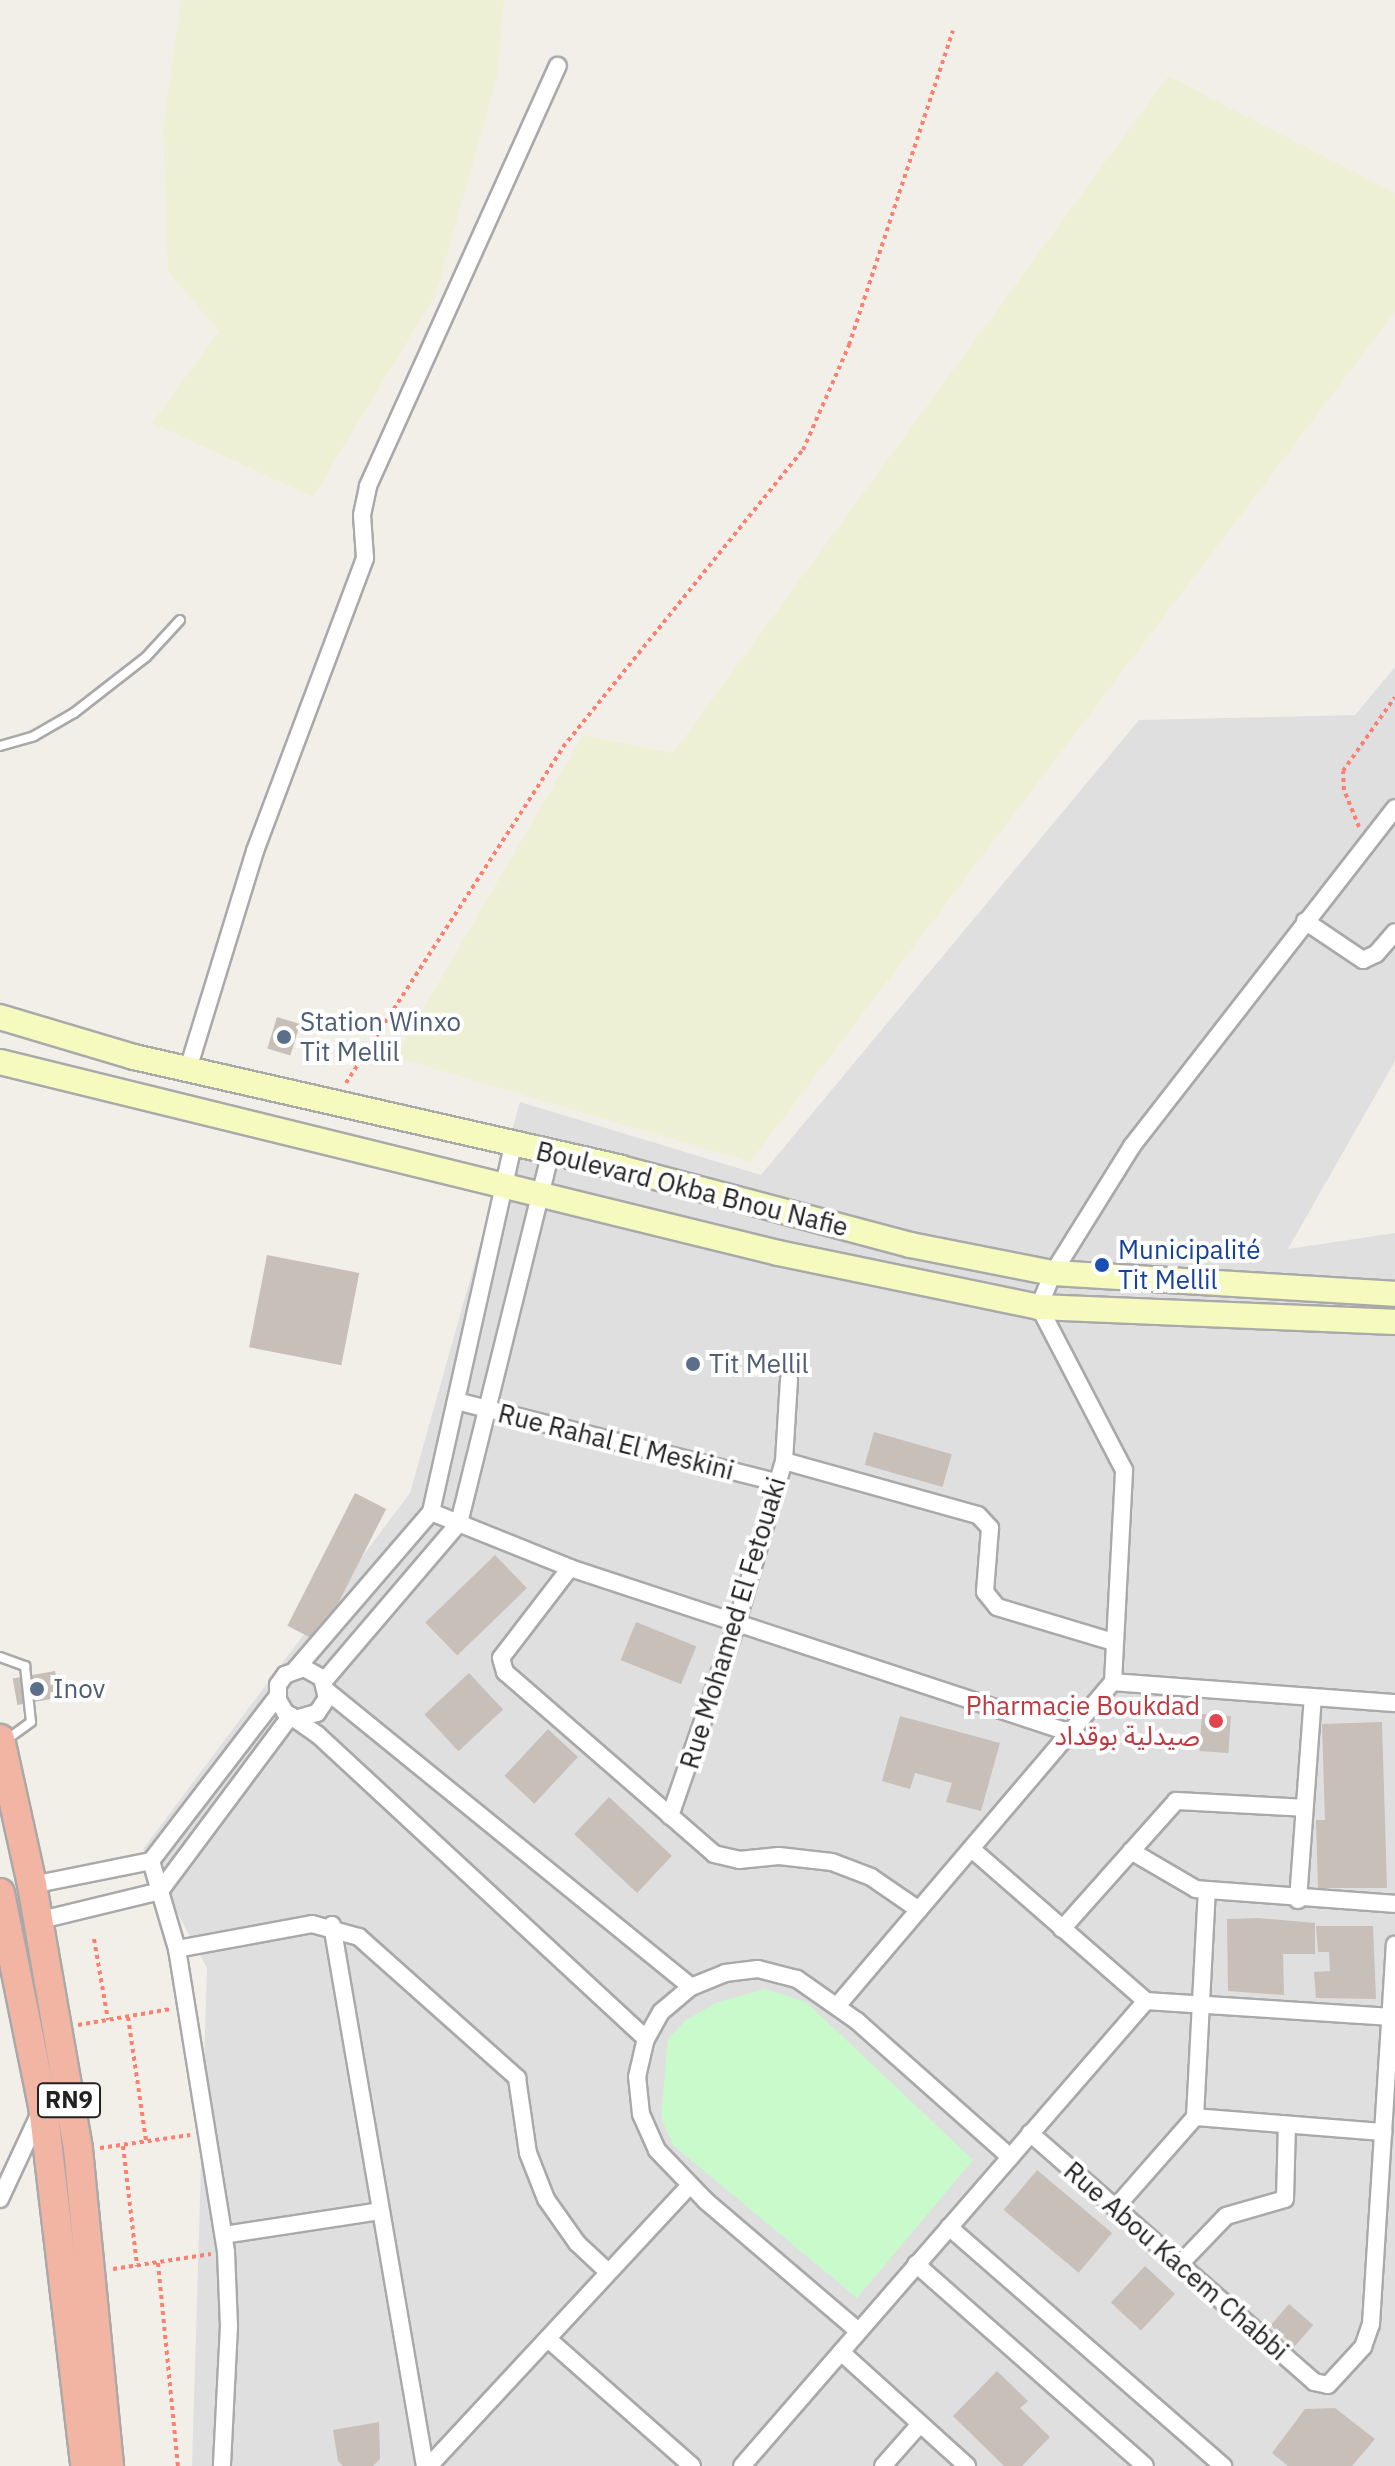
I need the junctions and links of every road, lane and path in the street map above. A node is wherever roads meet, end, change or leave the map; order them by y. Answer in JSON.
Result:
{"nodes":[{"id":1,"x":953,"y":31,"type":"dead end"},
{"id":2,"x":558,"y":66,"type":"dead end"},
{"id":3,"x":180,"y":620,"type":"dead end"},
{"id":4,"x":1395,"y":697,"type":"edge"},
{"id":5,"x":0,"y":746,"type":"edge"},
{"id":6,"x":1395,"y":808,"type":"edge"},
{"id":7,"x":1366,"y":844,"type":"junction"},
{"id":8,"x":1305,"y":921,"type":"junction"},
{"id":9,"x":1395,"y":932,"type":"edge"},
{"id":10,"x":0,"y":1017,"type":"edge"},
{"id":11,"x":0,"y":1062,"type":"edge"},
{"id":12,"x":188,"y":1069,"type":"junction"},
{"id":13,"x":336,"y":1102,"type":"junction"},
{"id":14,"x":514,"y":1142,"type":"junction"},
{"id":15,"x":551,"y":1152,"type":"junction"},
{"id":16,"x":505,"y":1183,"type":"junction"},
{"id":17,"x":541,"y":1193,"type":"junction"},
{"id":18,"x":1053,"y":1273,"type":"junction"},
{"id":19,"x":1395,"y":1294,"type":"edge"},
{"id":20,"x":1039,"y":1307,"type":"junction"},
{"id":21,"x":1395,"y":1322,"type":"edge"},
{"id":22,"x":789,"y":1379,"type":"dead end"},
{"id":23,"x":456,"y":1401,"type":"junction"},
{"id":24,"x":484,"y":1409,"type":"junction"},
{"id":25,"x":784,"y":1461,"type":"junction"},
{"id":26,"x":777,"y":1482,"type":"junction"},
{"id":27,"x":431,"y":1512,"type":"junction"},
{"id":28,"x":459,"y":1523,"type":"junction"},
{"id":29,"x":570,"y":1568,"type":"junction"},
{"id":30,"x":736,"y":1625,"type":"junction"},
{"id":31,"x":1114,"y":1642,"type":"junction"},
{"id":32,"x":0,"y":1657,"type":"edge"},
{"id":33,"x":296,"y":1669,"type":"junction"},
{"id":34,"x":1113,"y":1682,"type":"junction"},
{"id":35,"x":326,"y":1686,"type":"junction"},
{"id":36,"x":277,"y":1697,"type":"junction"},
{"id":37,"x":1313,"y":1698,"type":"junction"},
{"id":38,"x":1395,"y":1703,"type":"edge"},
{"id":39,"x":295,"y":1717,"type":"junction"},
{"id":40,"x":1071,"y":1733,"type":"junction"},
{"id":41,"x":0,"y":1741,"type":"edge"},
{"id":42,"x":1304,"y":1808,"type":"junction"},
{"id":43,"x":670,"y":1816,"type":"junction"},
{"id":44,"x":974,"y":1851,"type":"junction"},
{"id":45,"x":1131,"y":1851,"type":"junction"},
{"id":46,"x":151,"y":1861,"type":"junction"},
{"id":47,"x":32,"y":1885,"type":"junction"},
{"id":48,"x":160,"y":1891,"type":"junction"},
{"id":49,"x":1207,"y":1891,"type":"junction"},
{"id":50,"x":0,"y":1893,"type":"edge"},
{"id":51,"x":1298,"y":1900,"type":"junction"},
{"id":52,"x":1395,"y":1904,"type":"edge"},
{"id":53,"x":919,"y":1910,"type":"junction"},
{"id":54,"x":37,"y":1921,"type":"junction"},
{"id":55,"x":332,"y":1925,"type":"junction"},
{"id":56,"x":1062,"y":1929,"type":"junction"},
{"id":57,"x":94,"y":1939,"type":"dead end"},
{"id":58,"x":1395,"y":1945,"type":"edge"},
{"id":59,"x":177,"y":1949,"type":"junction"},
{"id":60,"x":691,"y":1987,"type":"junction"},
{"id":61,"x":1146,"y":2001,"type":"junction"},
{"id":62,"x":186,"y":2006,"type":"junction"},
{"id":63,"x":837,"y":2006,"type":"junction"},
{"id":64,"x":1202,"y":2006,"type":"junction"},
{"id":65,"x":128,"y":2017,"type":"junction"},
{"id":66,"x":1394,"y":2017,"type":"edge"},
{"id":67,"x":108,"y":2021,"type":"junction"},
{"id":68,"x":55,"y":2027,"type":"junction"},
{"id":69,"x":646,"y":2039,"type":"junction"},
{"id":70,"x":43,"y":2106,"type":"junction"},
{"id":71,"x":1195,"y":2117,"type":"junction"},
{"id":72,"x":1287,"y":2125,"type":"junction"},
{"id":73,"x":206,"y":2132,"type":"junction"},
{"id":74,"x":1383,"y":2132,"type":"junction"},
{"id":75,"x":1030,"y":2133,"type":"junction"},
{"id":76,"x":146,"y":2142,"type":"junction"},
{"id":77,"x":123,"y":2146,"type":"junction"},
{"id":78,"x":78,"y":2149,"type":"junction"},
{"id":79,"x":1010,"y":2157,"type":"junction"},
{"id":80,"x":689,"y":2186,"type":"junction"},
{"id":81,"x":0,"y":2199,"type":"edge"},
{"id":82,"x":1116,"y":2207,"type":"junction"},
{"id":83,"x":380,"y":2211,"type":"junction"},
{"id":84,"x":949,"y":2227,"type":"junction"},
{"id":85,"x":225,"y":2244,"type":"junction"},
{"id":86,"x":158,"y":2263,"type":"junction"},
{"id":87,"x":916,"y":2264,"type":"junction"},
{"id":88,"x":1180,"y":2264,"type":"junction"},
{"id":89,"x":137,"y":2266,"type":"junction"},
{"id":90,"x":608,"y":2272,"type":"junction"},
{"id":91,"x":91,"y":2273,"type":"junction"},
{"id":92,"x":857,"y":2330,"type":"junction"},
{"id":93,"x":548,"y":2339,"type":"junction"},
{"id":94,"x":841,"y":2352,"type":"junction"},
{"id":95,"x":920,"y":2424,"type":"junction"},
{"id":96,"x":85,"y":2466,"type":"edge"},
{"id":97,"x":109,"y":2466,"type":"edge"},
{"id":98,"x":178,"y":2466,"type":"edge"},
{"id":99,"x":222,"y":2466,"type":"edge"},
{"id":100,"x":427,"y":2466,"type":"edge"},
{"id":101,"x":692,"y":2466,"type":"edge"},
{"id":102,"x":742,"y":2466,"type":"edge"},
{"id":103,"x":883,"y":2466,"type":"edge"},
{"id":104,"x":967,"y":2466,"type":"edge"},
{"id":105,"x":1145,"y":2466,"type":"edge"},
{"id":106,"x":1223,"y":2466,"type":"edge"}],
"edges":[{"from":1,"to":13,"type":"path"},
{"from":2,"to":12,"type":"street"},
{"from":3,"to":5,"type":"lane"},
{"from":4,"to":7,"type":"path"},
{"from":6,"to":7,"type":"street"},
{"from":7,"to":8,"type":"street"},
{"from":8,"to":9,"type":"street"},
{"from":8,"to":18,"type":"street"},
{"from":10,"to":12,"type":"main road","name":"Boulevard Okba Bnou Nafie"},
{"from":11,"to":16,"type":"main road","name":"Boulevard Okba Bnou Nafie"},
{"from":12,"to":13,"type":"main road","name":"Boulevard Okba Bnou Nafie"},
{"from":13,"to":14,"type":"main road","name":"Boulevard Okba Bnou Nafie"},
{"from":14,"to":15,"type":"main road","name":"Boulevard Okba Bnou Nafie"},
{"from":14,"to":16,"type":"street"},
{"from":15,"to":17,"type":"street"},
{"from":15,"to":18,"type":"main road","name":"Boulevard Okba Bnou Nafie"},
{"from":16,"to":17,"type":"main road","name":"Boulevard Okba Bnou Nafie"},
{"from":16,"to":23,"type":"street"},
{"from":17,"to":20,"type":"main road","name":"Boulevard Okba Bnou Nafie"},
{"from":17,"to":24,"type":"street"},
{"from":18,"to":19,"type":"main road","name":"Boulevard Okba Bnou Nafie"},
{"from":18,"to":20,"type":"street"},
{"from":20,"to":21,"type":"main road","name":"Boulevard Okba Bnou Nafie"},
{"from":20,"to":31,"type":"street"},
{"from":22,"to":25,"type":"street","name":"Rue Mohamed El Fetouaki"},
{"from":23,"to":24,"type":"street","name":"Rue Rahal El Meskini"},
{"from":23,"to":27,"type":"street"},
{"from":24,"to":26,"type":"street","name":"Rue Rahal El Meskini"},
{"from":24,"to":28,"type":"street"},
{"from":25,"to":26,"type":"street","name":"Rue Mohamed El Fetouaki"},
{"from":25,"to":31,"type":"street"},
{"from":26,"to":30,"type":"street","name":"Rue Mohamed El Fetouaki"},
{"from":27,"to":28,"type":"street"},
{"from":27,"to":33,"type":"street"},
{"from":28,"to":29,"type":"street"},
{"from":28,"to":35,"type":"street"},
{"from":29,"to":30,"type":"street"},
{"from":29,"to":43,"type":"street"},
{"from":30,"to":40,"type":"street"},
{"from":30,"to":43,"type":"street","name":"Rue Mohamed El Fetouaki"},
{"from":31,"to":34,"type":"street"},
{"from":32,"to":41,"type":"lane"},
{"from":33,"to":35,"type":"street"},
{"from":33,"to":36,"type":"street"},
{"from":34,"to":37,"type":"street"},
{"from":34,"to":40,"type":"street"},
{"from":35,"to":39,"type":"street"},
{"from":35,"to":60,"type":"street"},
{"from":36,"to":39,"type":"street"},
{"from":36,"to":46,"type":"street"},
{"from":37,"to":38,"type":"street"},
{"from":37,"to":42,"type":"street"},
{"from":39,"to":48,"type":"street"},
{"from":39,"to":69,"type":"street"},
{"from":40,"to":44,"type":"street"},
{"from":41,"to":47,"type":"highway","number":"RN9"},
{"from":42,"to":45,"type":"street"},
{"from":42,"to":51,"type":"street"},
{"from":43,"to":53,"type":"street"},
{"from":44,"to":53,"type":"street"},
{"from":44,"to":56,"type":"street"},
{"from":45,"to":49,"type":"street"},
{"from":45,"to":56,"type":"street"},
{"from":46,"to":47,"type":"street"},
{"from":46,"to":48,"type":"street"},
{"from":47,"to":54,"type":"highway","number":"RN9"},
{"from":48,"to":54,"type":"street"},
{"from":48,"to":59,"type":"street"},
{"from":49,"to":51,"type":"street"},
{"from":49,"to":64,"type":"street"},
{"from":50,"to":70,"type":"highway","number":"RN9"},
{"from":51,"to":52,"type":"street"},
{"from":53,"to":63,"type":"street"},
{"from":54,"to":68,"type":"highway","number":"RN9"},
{"from":55,"to":59,"type":"street"},
{"from":55,"to":83,"type":"street"},
{"from":55,"to":90,"type":"street"},
{"from":56,"to":61,"type":"street"},
{"from":57,"to":67,"type":"path"},
{"from":58,"to":66,"type":"street"},
{"from":59,"to":62,"type":"street"},
{"from":60,"to":63,"type":"street"},
{"from":60,"to":69,"type":"street"},
{"from":61,"to":64,"type":"street"},
{"from":61,"to":75,"type":"street"},
{"from":62,"to":65,"type":"path"},
{"from":62,"to":73,"type":"street"},
{"from":63,"to":79,"type":"street"},
{"from":64,"to":66,"type":"street"},
{"from":64,"to":71,"type":"street"},
{"from":65,"to":67,"type":"path"},
{"from":65,"to":76,"type":"path"},
{"from":66,"to":74,"type":"street"},
{"from":67,"to":68,"type":"path"},
{"from":68,"to":78,"type":"highway","number":"RN9"},
{"from":69,"to":80,"type":"street"},
{"from":70,"to":81,"type":"street"},
{"from":70,"to":96,"type":"highway","number":"RN9"},
{"from":71,"to":72,"type":"street"},
{"from":71,"to":82,"type":"street"},
{"from":72,"to":74,"type":"street"},
{"from":72,"to":88,"type":"street"},
{"from":73,"to":76,"type":"path"},
{"from":73,"to":85,"type":"street"},
{"from":74,"to":88,"type":"street","name":"Rue Abou Kacem Chabbi"},
{"from":75,"to":79,"type":"street"},
{"from":75,"to":82,"type":"street","name":"Rue Abou Kacem Chabbi"},
{"from":76,"to":77,"type":"path"},
{"from":77,"to":78,"type":"path"},
{"from":77,"to":89,"type":"path"},
{"from":78,"to":91,"type":"highway","number":"RN9"},
{"from":79,"to":84,"type":"street"},
{"from":80,"to":90,"type":"street"},
{"from":80,"to":92,"type":"street"},
{"from":82,"to":88,"type":"street","name":"Rue Abou Kacem Chabbi"},
{"from":83,"to":85,"type":"street"},
{"from":83,"to":100,"type":"street"},
{"from":84,"to":87,"type":"street"},
{"from":84,"to":106,"type":"street"},
{"from":85,"to":86,"type":"path"},
{"from":85,"to":99,"type":"street"},
{"from":86,"to":89,"type":"path"},
{"from":86,"to":98,"type":"path"},
{"from":87,"to":92,"type":"street"},
{"from":87,"to":105,"type":"street"},
{"from":89,"to":91,"type":"path"},
{"from":90,"to":93,"type":"street"},
{"from":91,"to":97,"type":"highway","number":"RN9"},
{"from":92,"to":94,"type":"street"},
{"from":93,"to":100,"type":"street"},
{"from":93,"to":101,"type":"street"},
{"from":94,"to":95,"type":"street"},
{"from":94,"to":102,"type":"street"},
{"from":95,"to":103,"type":"street"},
{"from":95,"to":104,"type":"street"}]}
